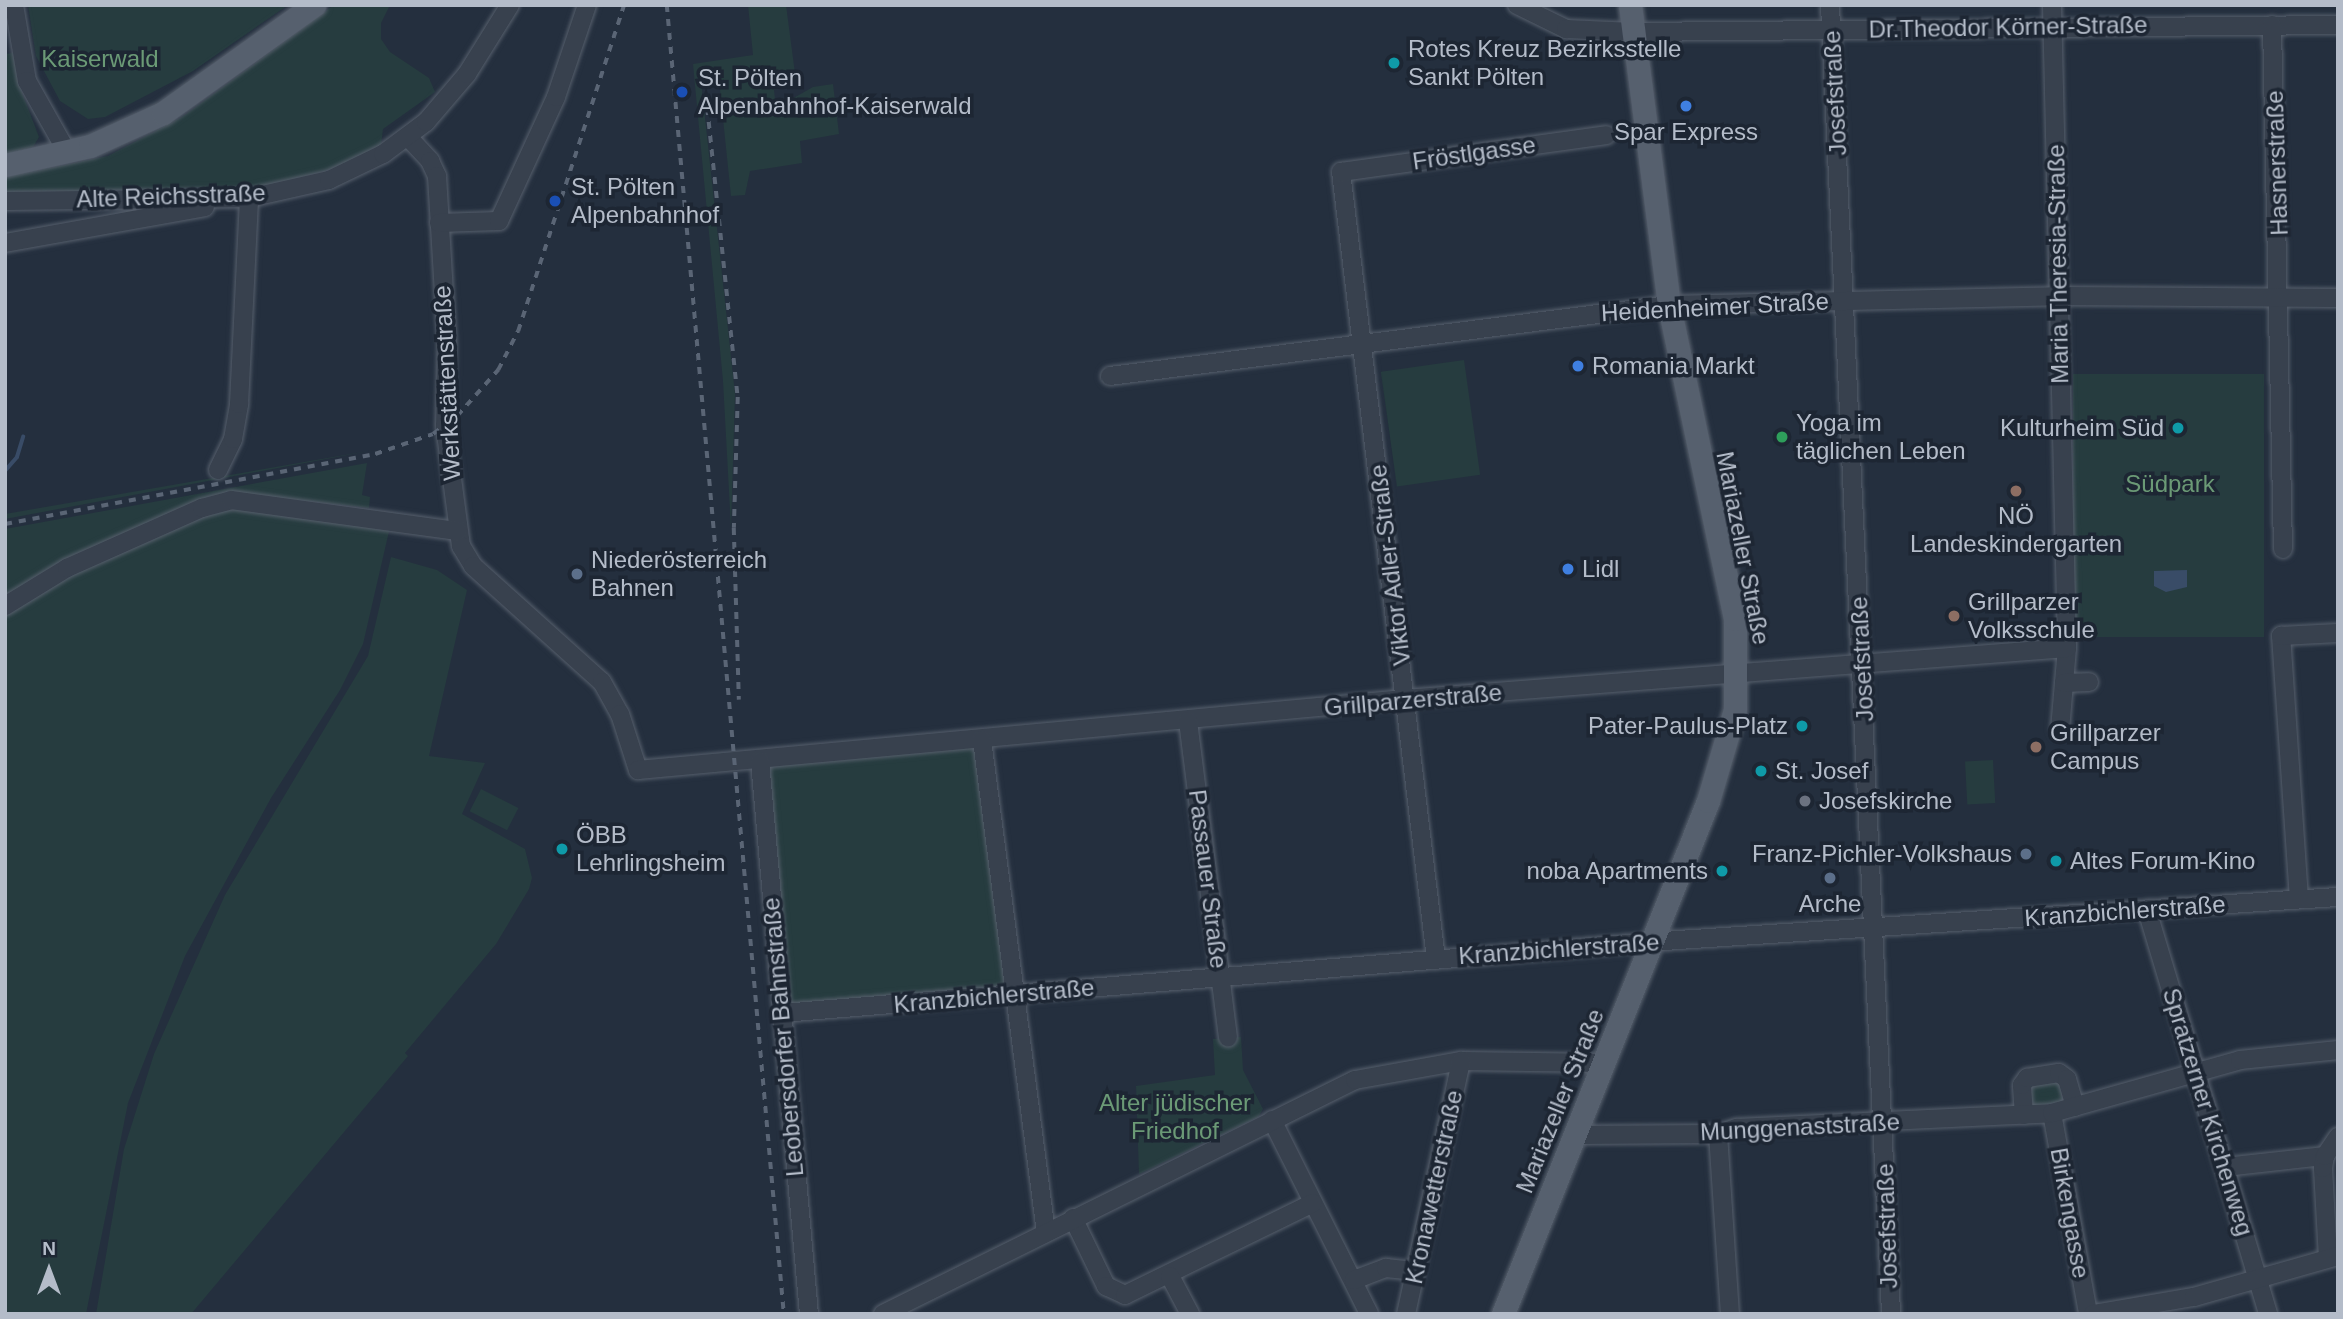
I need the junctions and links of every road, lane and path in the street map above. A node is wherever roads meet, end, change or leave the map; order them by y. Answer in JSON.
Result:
{"nodes":[{"id":1,"x":14,"y":5,"type":"edge"},
{"id":2,"x":314,"y":5,"type":"edge"},
{"id":3,"x":510,"y":5,"type":"edge"},
{"id":4,"x":587,"y":5,"type":"edge"},
{"id":5,"x":1517,"y":5,"type":"edge"},
{"id":6,"x":1630,"y":5,"type":"edge"},
{"id":7,"x":1830,"y":5,"type":"edge"},
{"id":8,"x":2052,"y":5,"type":"edge"},
{"id":9,"x":2272,"y":25,"type":"junction"},
{"id":10,"x":2338,"y":25,"type":"edge"},
{"id":11,"x":2054,"y":26,"type":"junction"},
{"id":12,"x":1831,"y":29,"type":"junction"},
{"id":13,"x":1633,"y":32,"type":"junction"},
{"id":14,"x":1606,"y":135,"type":"dead end"},
{"id":15,"x":408,"y":137,"type":"junction"},
{"id":16,"x":67,"y":152,"type":"junction"},
{"id":17,"x":5,"y":165,"type":"edge"},
{"id":18,"x":1341,"y":172,"type":"joint"},
{"id":19,"x":250,"y":198,"type":"junction"},
{"id":20,"x":81,"y":200,"type":"junction"},
{"id":21,"x":5,"y":201,"type":"edge"},
{"id":22,"x":439,"y":223,"type":"junction"},
{"id":23,"x":81,"y":230,"type":"junction"},
{"id":24,"x":5,"y":243,"type":"edge"},
{"id":25,"x":2058,"y":296,"type":"junction"},
{"id":26,"x":2338,"y":298,"type":"edge"},
{"id":27,"x":1846,"y":299,"type":"junction"},
{"id":28,"x":2281,"y":300,"type":"junction"},
{"id":29,"x":1669,"y":305,"type":"junction"},
{"id":30,"x":1362,"y":342,"type":"junction"},
{"id":31,"x":1110,"y":376,"type":"dead end"},
{"id":32,"x":218,"y":470,"type":"dead end"},
{"id":33,"x":458,"y":531,"type":"junction"},
{"id":34,"x":2283,"y":549,"type":"dead end"},
{"id":35,"x":5,"y":606,"type":"edge"},
{"id":36,"x":2338,"y":633,"type":"edge"},
{"id":37,"x":2067,"y":648,"type":"junction"},
{"id":38,"x":1862,"y":665,"type":"junction"},
{"id":39,"x":1738,"y":673,"type":"junction"},
{"id":40,"x":2089,"y":682,"type":"dead end"},
{"id":41,"x":2064,"y":683,"type":"junction"},
{"id":42,"x":1405,"y":699,"type":"junction"},
{"id":43,"x":1188,"y":721,"type":"junction"},
{"id":44,"x":2060,"y":730,"type":"dead end"},
{"id":45,"x":982,"y":740,"type":"junction"},
{"id":46,"x":760,"y":761,"type":"junction"},
{"id":47,"x":2338,"y":897,"type":"edge"},
{"id":48,"x":2299,"y":899,"type":"junction"},
{"id":49,"x":2147,"y":910,"type":"junction"},
{"id":50,"x":1875,"y":927,"type":"junction"},
{"id":51,"x":1652,"y":942,"type":"junction"},
{"id":52,"x":1436,"y":959,"type":"junction"},
{"id":53,"x":1221,"y":977,"type":"junction"},
{"id":54,"x":1013,"y":994,"type":"junction"},
{"id":55,"x":782,"y":1013,"type":"junction"},
{"id":56,"x":1228,"y":1037,"type":"dead end"},
{"id":57,"x":2338,"y":1050,"type":"edge"},
{"id":58,"x":1461,"y":1061,"type":"junction"},
{"id":59,"x":1604,"y":1063,"type":"junction"},
{"id":60,"x":2196,"y":1072,"type":"junction"},
{"id":61,"x":2075,"y":1107,"type":"junction"},
{"id":62,"x":2052,"y":1113,"type":"junction"},
{"id":63,"x":2024,"y":1115,"type":"junction"},
{"id":64,"x":1272,"y":1120,"type":"junction"},
{"id":65,"x":1883,"y":1122,"type":"junction"},
{"id":66,"x":1718,"y":1134,"type":"junction"},
{"id":67,"x":1575,"y":1135,"type":"junction"},
{"id":68,"x":2338,"y":1138,"type":"edge"},
{"id":69,"x":2325,"y":1156,"type":"junction"},
{"id":70,"x":2225,"y":1167,"type":"junction"},
{"id":71,"x":2331,"y":1187,"type":"edge"},
{"id":72,"x":1312,"y":1203,"type":"junction"},
{"id":73,"x":1073,"y":1218,"type":"junction"},
{"id":74,"x":1046,"y":1231,"type":"junction"},
{"id":75,"x":2333,"y":1257,"type":"edge"},
{"id":76,"x":1416,"y":1271,"type":"junction"},
{"id":77,"x":1170,"y":1276,"type":"junction"},
{"id":78,"x":1354,"y":1280,"type":"junction"},
{"id":79,"x":2259,"y":1280,"type":"junction"},
{"id":80,"x":809,"y":1314,"type":"edge"},
{"id":81,"x":883,"y":1314,"type":"edge"},
{"id":82,"x":1190,"y":1314,"type":"edge"},
{"id":83,"x":1369,"y":1314,"type":"edge"},
{"id":84,"x":1406,"y":1314,"type":"edge"},
{"id":85,"x":1503,"y":1314,"type":"edge"},
{"id":86,"x":1730,"y":1314,"type":"edge"},
{"id":87,"x":1891,"y":1314,"type":"edge"},
{"id":88,"x":2090,"y":1314,"type":"edge"},
{"id":89,"x":2268,"y":1314,"type":"edge"}],
"edges":[{"from":1,"to":16,"type":"street"},
{"from":2,"to":16,"type":"main road"},
{"from":3,"to":15,"type":"street","name":"Alte Reichsstraße"},
{"from":4,"to":22,"type":"street"},
{"from":5,"to":13,"type":"street","name":"Dr.Theodor Körner-Straße"},
{"from":6,"to":13,"type":"main road","name":"Mariazeller Straße"},
{"from":7,"to":12,"type":"street","name":"Josefstraße"},
{"from":8,"to":11,"type":"street","name":"Maria Theresia-Straße"},
{"from":9,"to":10,"type":"street","name":"Dr.Theodor Körner-Straße"},
{"from":9,"to":11,"type":"street","name":"Dr.Theodor Körner-Straße"},
{"from":9,"to":28,"type":"street","name":"Hasnerstraße"},
{"from":11,"to":12,"type":"street","name":"Dr.Theodor Körner-Straße"},
{"from":11,"to":25,"type":"street","name":"Maria Theresia-Straße"},
{"from":12,"to":13,"type":"street","name":"Dr.Theodor Körner-Straße"},
{"from":12,"to":27,"type":"street","name":"Josefstraße"},
{"from":13,"to":29,"type":"main road","name":"Mariazeller Straße"},
{"from":14,"to":18,"type":"street","name":"Fröstlgasse"},
{"from":15,"to":19,"type":"street","name":"Alte Reichsstraße"},
{"from":15,"to":22,"type":"street","name":"Werkstättenstraße"},
{"from":16,"to":17,"type":"main road"},
{"from":18,"to":30,"type":"street","name":"Viktor Adler-Straße"},
{"from":19,"to":20,"type":"street","name":"Alte Reichsstraße"},
{"from":19,"to":23,"type":"street"},
{"from":19,"to":32,"type":"street"},
{"from":20,"to":21,"type":"street","name":"Alte Reichsstraße"},
{"from":20,"to":23,"type":"street"},
{"from":22,"to":33,"type":"street","name":"Werkstättenstraße"},
{"from":23,"to":24,"type":"street"},
{"from":25,"to":27,"type":"street","name":"Heidenheimer Straße"},
{"from":25,"to":28,"type":"street","name":"Heidenheimer Straße"},
{"from":25,"to":37,"type":"street","name":"Maria Theresia-Straße"},
{"from":26,"to":28,"type":"street","name":"Heidenheimer Straße"},
{"from":27,"to":29,"type":"street","name":"Heidenheimer Straße"},
{"from":27,"to":38,"type":"street","name":"Josefstraße"},
{"from":28,"to":34,"type":"street"},
{"from":29,"to":30,"type":"street","name":"Heidenheimer Straße"},
{"from":29,"to":39,"type":"main road","name":"Mariazeller Straße"},
{"from":30,"to":31,"type":"street","name":"Heidenheimer Straße"},
{"from":30,"to":42,"type":"street","name":"Viktor Adler-Straße"},
{"from":33,"to":35,"type":"street"},
{"from":33,"to":46,"type":"street","name":"Werkstättenstraße"},
{"from":36,"to":48,"type":"street"},
{"from":37,"to":38,"type":"street","name":"Grillparzerstraße"},
{"from":37,"to":41,"type":"street","name":"Maria Theresia-Straße"},
{"from":38,"to":39,"type":"street","name":"Grillparzerstraße"},
{"from":38,"to":50,"type":"street","name":"Josefstraße"},
{"from":39,"to":42,"type":"street","name":"Grillparzerstraße"},
{"from":39,"to":51,"type":"main road","name":"Mariazeller Straße"},
{"from":40,"to":41,"type":"street"},
{"from":41,"to":44,"type":"street","name":"Maria Theresia-Straße"},
{"from":42,"to":43,"type":"street","name":"Grillparzerstraße"},
{"from":42,"to":52,"type":"street","name":"Viktor Adler-Straße"},
{"from":43,"to":45,"type":"street","name":"Grillparzerstraße"},
{"from":43,"to":53,"type":"street","name":"Passauer Straße"},
{"from":45,"to":46,"type":"street","name":"Grillparzerstraße"},
{"from":45,"to":54,"type":"street"},
{"from":46,"to":55,"type":"street","name":"Leobersdorfer Bahnstraße"},
{"from":47,"to":48,"type":"street","name":"Kranzbichlerstraße"},
{"from":48,"to":49,"type":"street","name":"Kranzbichlerstraße"},
{"from":49,"to":50,"type":"street","name":"Kranzbichlerstraße"},
{"from":49,"to":60,"type":"street","name":"Spratzerner Kirchenweg"},
{"from":50,"to":51,"type":"street","name":"Kranzbichlerstraße"},
{"from":50,"to":65,"type":"street","name":"Josefstraße"},
{"from":51,"to":52,"type":"street","name":"Kranzbichlerstraße"},
{"from":51,"to":59,"type":"main road","name":"Mariazeller Straße"},
{"from":52,"to":53,"type":"street","name":"Kranzbichlerstraße"},
{"from":53,"to":54,"type":"street","name":"Kranzbichlerstraße"},
{"from":53,"to":56,"type":"street","name":"Passauer Straße"},
{"from":54,"to":55,"type":"street","name":"Kranzbichlerstraße"},
{"from":54,"to":74,"type":"street"},
{"from":55,"to":80,"type":"street","name":"Leobersdorfer Bahnstraße"},
{"from":57,"to":60,"type":"street","name":"Munggenaststraße"},
{"from":58,"to":59,"type":"street"},
{"from":58,"to":64,"type":"street"},
{"from":58,"to":76,"type":"street","name":"Kronawetterstraße"},
{"from":59,"to":67,"type":"main road","name":"Mariazeller Straße"},
{"from":60,"to":61,"type":"street","name":"Munggenaststraße"},
{"from":60,"to":70,"type":"street","name":"Spratzerner Kirchenweg"},
{"from":61,"to":62,"type":"street","name":"Munggenaststraße"},
{"from":61,"to":63,"type":"street"},
{"from":62,"to":63,"type":"street","name":"Munggenaststraße"},
{"from":62,"to":88,"type":"street","name":"Birkengasse"},
{"from":63,"to":65,"type":"street","name":"Munggenaststraße"},
{"from":64,"to":72,"type":"street"},
{"from":64,"to":73,"type":"street"},
{"from":65,"to":66,"type":"street","name":"Munggenaststraße"},
{"from":65,"to":87,"type":"street","name":"Josefstraße"},
{"from":66,"to":67,"type":"street","name":"Munggenaststraße"},
{"from":66,"to":86,"type":"street"},
{"from":67,"to":85,"type":"main road","name":"Mariazeller Straße"},
{"from":68,"to":69,"type":"street"},
{"from":69,"to":70,"type":"street"},
{"from":69,"to":71,"type":"street"},
{"from":70,"to":79,"type":"street","name":"Spratzerner Kirchenweg"},
{"from":71,"to":75,"type":"street"},
{"from":72,"to":77,"type":"street"},
{"from":72,"to":78,"type":"street"},
{"from":73,"to":74,"type":"street"},
{"from":73,"to":77,"type":"street"},
{"from":74,"to":81,"type":"street"},
{"from":75,"to":79,"type":"street"},
{"from":76,"to":78,"type":"street"},
{"from":76,"to":84,"type":"street","name":"Kronawetterstraße"},
{"from":77,"to":82,"type":"street"},
{"from":78,"to":83,"type":"street"},
{"from":79,"to":88,"type":"street"},
{"from":79,"to":89,"type":"street","name":"Spratzerner Kirchenweg"}]}
